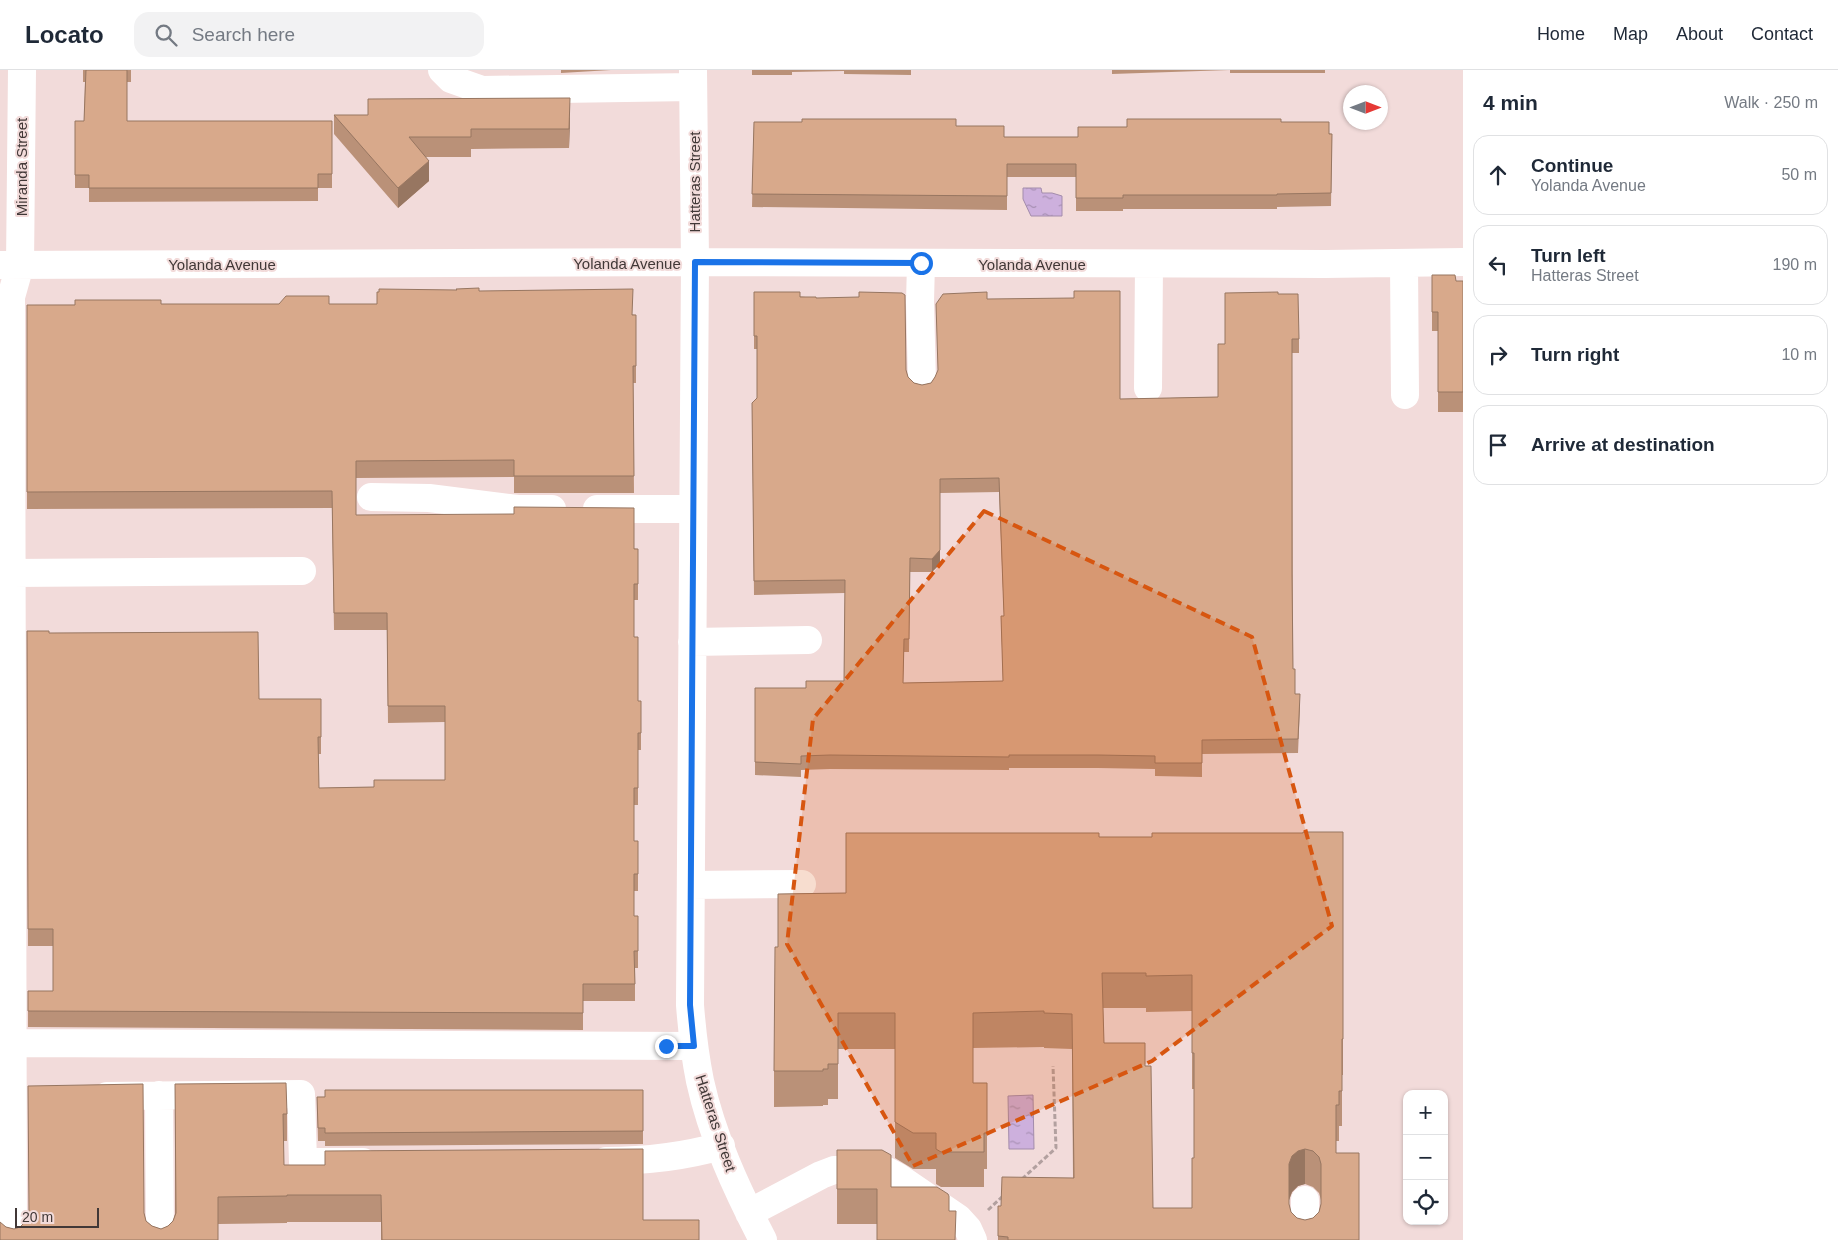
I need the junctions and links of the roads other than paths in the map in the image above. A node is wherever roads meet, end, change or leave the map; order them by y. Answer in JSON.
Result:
{"nodes":[{"id":1,"x":22,"y":70,"type":"edge"},
{"id":2,"x":442,"y":70,"type":"edge"},
{"id":3,"x":693,"y":78,"type":"edge"},
{"id":4,"x":538,"y":80,"type":"edge"},
{"id":5,"x":695,"y":262,"type":"junction"},
{"id":6,"x":1463,"y":262,"type":"edge"},
{"id":7,"x":921,"y":263,"type":"junction"},
{"id":8,"x":1404,"y":263,"type":"junction"},
{"id":9,"x":10,"y":264,"type":"edge"},
{"id":10,"x":1149,"y":264,"type":"junction"},
{"id":11,"x":922,"y":383,"type":"edge"},
{"id":12,"x":1148,"y":388,"type":"dead end"},
{"id":13,"x":1405,"y":395,"type":"dead end"},
{"id":14,"x":371,"y":497,"type":"dead end"},
{"id":15,"x":693,"y":509,"type":"junction"},
{"id":16,"x":6,"y":540,"type":"edge"},
{"id":17,"x":302,"y":571,"type":"dead end"},
{"id":18,"x":12,"y":574,"type":"junction"},
{"id":19,"x":808,"y":640,"type":"dead end"},
{"id":20,"x":692,"y":642,"type":"junction"},
{"id":21,"x":802,"y":884,"type":"dead end"},
{"id":22,"x":691,"y":885,"type":"junction"},
{"id":23,"x":6,"y":1000,"type":"edge"},
{"id":24,"x":13,"y":1043,"type":"junction"},
{"id":25,"x":694,"y":1046,"type":"junction"},
{"id":26,"x":159,"y":1095,"type":"junction"},
{"id":27,"x":84,"y":1096,"type":"edge"},
{"id":28,"x":721,"y":1146,"type":"junction"},
{"id":29,"x":580,"y":1160,"type":"edge"},
{"id":30,"x":383,"y":1162,"type":"edge"},
{"id":31,"x":1305,"y":1200,"type":"dead end"},
{"id":32,"x":749,"y":1213,"type":"junction"},
{"id":33,"x":970,"y":1234,"type":"edge"},
{"id":34,"x":13,"y":1240,"type":"edge"},
{"id":35,"x":160,"y":1240,"type":"edge"},
{"id":36,"x":763,"y":1240,"type":"edge"},
{"id":37,"x":1305,"y":1240,"type":"edge"}],
"edges":[{"from":1,"to":9,"type":"street","name":"Miranda Street"},
{"from":2,"to":4,"type":"street"},
{"from":3,"to":4,"type":"street"},
{"from":3,"to":5,"type":"street","name":"Hatteras Street"},
{"from":5,"to":7,"type":"street","name":"Yolanda Avenue"},
{"from":5,"to":9,"type":"street","name":"Yolanda Avenue"},
{"from":5,"to":15,"type":"street","name":"Hatteras Street"},
{"from":6,"to":8,"type":"street","name":"Yolanda Avenue"},
{"from":7,"to":10,"type":"street","name":"Yolanda Avenue"},
{"from":7,"to":11,"type":"street"},
{"from":8,"to":10,"type":"street","name":"Yolanda Avenue"},
{"from":8,"to":13,"type":"street"},
{"from":9,"to":16,"type":"street","name":"Miranda Street"},
{"from":10,"to":12,"type":"street"},
{"from":14,"to":15,"type":"street"},
{"from":15,"to":20,"type":"street","name":"Hatteras Street"},
{"from":16,"to":18,"type":"street","name":"Miranda Street"},
{"from":17,"to":18,"type":"street"},
{"from":18,"to":23,"type":"street","name":"Miranda Street"},
{"from":19,"to":20,"type":"street"},
{"from":20,"to":22,"type":"street","name":"Hatteras Street"},
{"from":21,"to":22,"type":"street"},
{"from":22,"to":25,"type":"street","name":"Hatteras Street"},
{"from":23,"to":24,"type":"street","name":"Miranda Street"},
{"from":24,"to":25,"type":"street"},
{"from":24,"to":34,"type":"street","name":"Miranda Street"},
{"from":25,"to":28,"type":"street","name":"Hatteras Street"},
{"from":26,"to":27,"type":"street"},
{"from":26,"to":30,"type":"street"},
{"from":26,"to":35,"type":"street"},
{"from":28,"to":29,"type":"street"},
{"from":28,"to":32,"type":"street","name":"Hatteras Street"},
{"from":31,"to":37,"type":"street"},
{"from":32,"to":33,"type":"street"},
{"from":32,"to":36,"type":"street","name":"Hatteras Street"}]}
